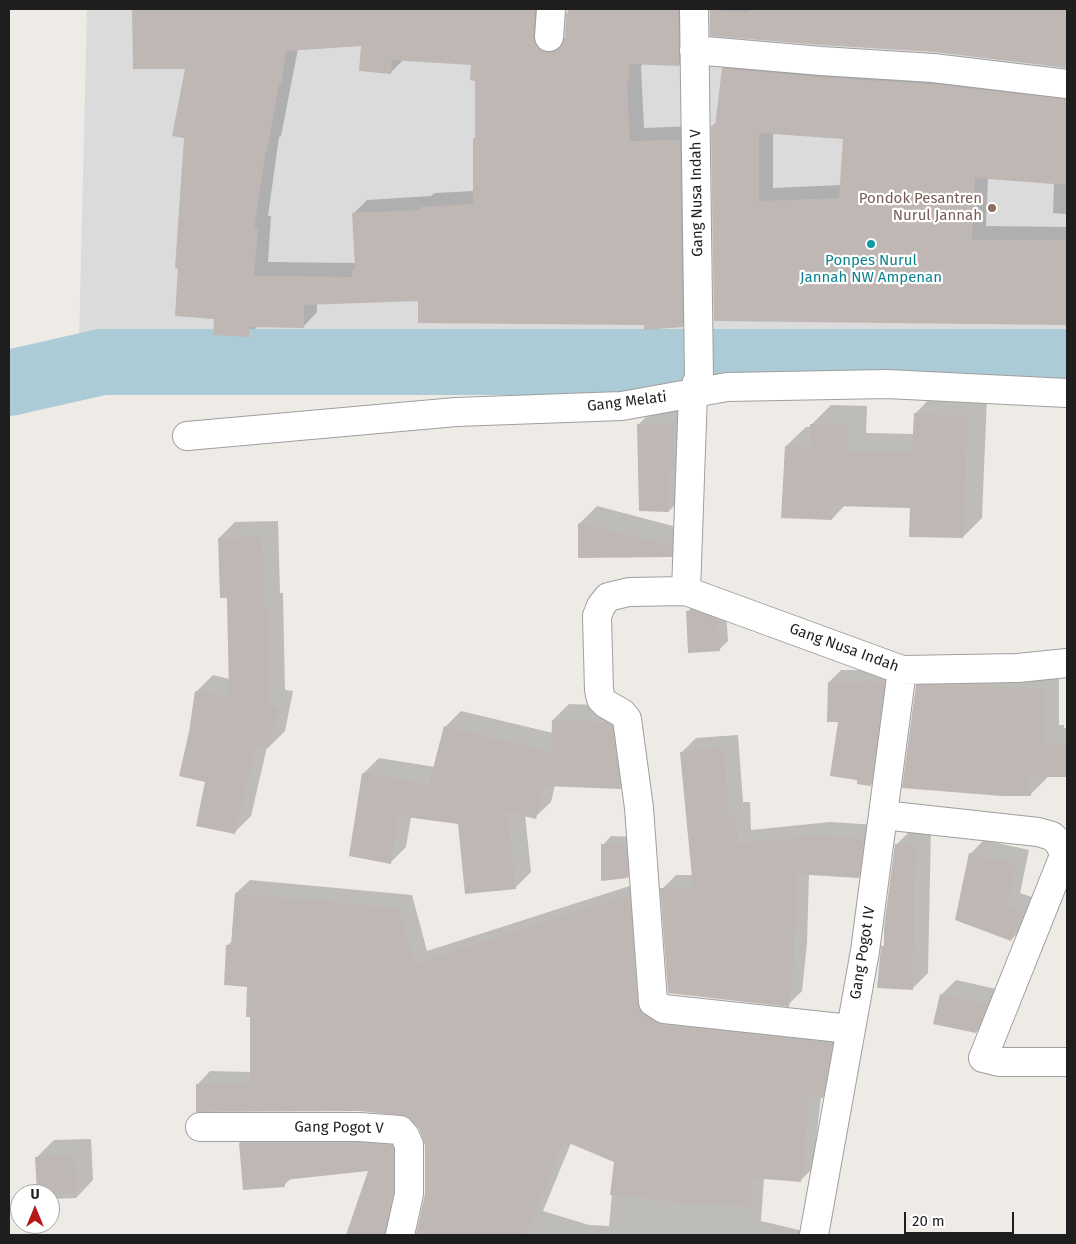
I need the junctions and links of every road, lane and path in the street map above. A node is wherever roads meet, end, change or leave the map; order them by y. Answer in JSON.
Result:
{"nodes":[{"id":1,"x":551,"y":9,"type":"edge"},
{"id":2,"x":694,"y":9,"type":"edge"},
{"id":3,"x":549,"y":37,"type":"dead end"},
{"id":4,"x":694,"y":50,"type":"junction"},
{"id":5,"x":1067,"y":84,"type":"edge"},
{"id":6,"x":696,"y":385,"type":"junction"},
{"id":7,"x":1067,"y":394,"type":"edge"},
{"id":8,"x":187,"y":436,"type":"dead end"},
{"id":9,"x":686,"y":591,"type":"junction"},
{"id":10,"x":1067,"y":663,"type":"edge"},
{"id":11,"x":902,"y":670,"type":"junction"},
{"id":12,"x":883,"y":815,"type":"junction"},
{"id":13,"x":850,"y":1029,"type":"junction"},
{"id":14,"x":1067,"y":1062,"type":"edge"},
{"id":15,"x":200,"y":1126,"type":"dead end"},
{"id":16,"x":400,"y":1235,"type":"edge"},
{"id":17,"x":814,"y":1235,"type":"edge"}],
"edges":[{"from":1,"to":3,"type":"street"},
{"from":2,"to":4,"type":"street","name":"Gang Nusa Indah V"},
{"from":4,"to":5,"type":"street"},
{"from":4,"to":6,"type":"street","name":"Gang Nusa Indah V"},
{"from":6,"to":7,"type":"street","name":"Gang Melati"},
{"from":6,"to":8,"type":"street","name":"Gang Melati"},
{"from":6,"to":9,"type":"street","name":"Gang Nusa Indah V"},
{"from":9,"to":11,"type":"street","name":"Gang Nusa Indah"},
{"from":9,"to":13,"type":"street"},
{"from":10,"to":11,"type":"street","name":"Gang Nusa Indah"},
{"from":11,"to":12,"type":"street","name":"Gang Pogot IV"},
{"from":12,"to":13,"type":"street","name":"Gang Pogot IV"},
{"from":12,"to":14,"type":"street"},
{"from":13,"to":17,"type":"street","name":"Gang Pogot IV"},
{"from":15,"to":16,"type":"street","name":"Gang Pogot V"}]}
